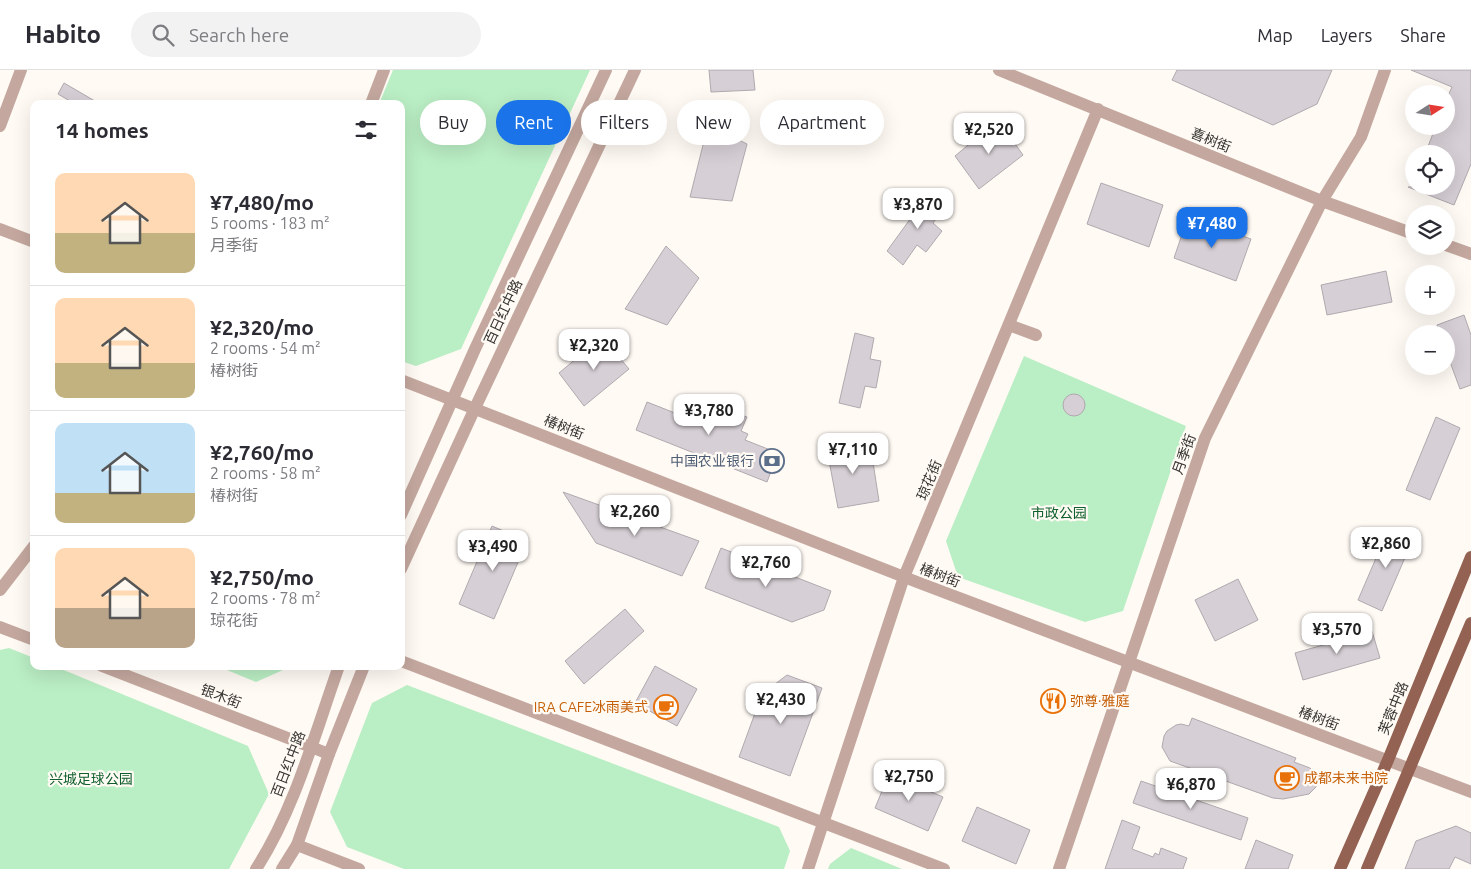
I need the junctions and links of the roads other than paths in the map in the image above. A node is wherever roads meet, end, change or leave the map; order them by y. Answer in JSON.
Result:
{"nodes":[{"id":1,"x":21,"y":70,"type":"edge"},
{"id":2,"x":384,"y":70,"type":"edge"},
{"id":3,"x":606,"y":70,"type":"edge"},
{"id":4,"x":635,"y":70,"type":"edge"},
{"id":5,"x":999,"y":70,"type":"edge"},
{"id":6,"x":1385,"y":70,"type":"edge"},
{"id":7,"x":373,"y":100,"type":"edge"},
{"id":8,"x":1098,"y":110,"type":"junction"},
{"id":9,"x":0,"y":126,"type":"edge"},
{"id":10,"x":1322,"y":201,"type":"junction"},
{"id":11,"x":0,"y":229,"type":"edge"},
{"id":12,"x":1405,"y":231,"type":"edge"},
{"id":13,"x":30,"y":240,"type":"edge"},
{"id":14,"x":1455,"y":248,"type":"edge"},
{"id":15,"x":1471,"y":254,"type":"edge"},
{"id":16,"x":1009,"y":325,"type":"junction"},
{"id":17,"x":1036,"y":335,"type":"dead end"},
{"id":18,"x":405,"y":381,"type":"edge"},
{"id":19,"x":453,"y":399,"type":"junction"},
{"id":20,"x":475,"y":408,"type":"junction"},
{"id":21,"x":405,"y":506,"type":"edge"},
{"id":22,"x":30,"y":551,"type":"edge"},
{"id":23,"x":1471,"y":557,"type":"edge"},
{"id":24,"x":405,"y":560,"type":"edge"},
{"id":25,"x":904,"y":577,"type":"junction"},
{"id":26,"x":0,"y":590,"type":"edge"},
{"id":27,"x":1471,"y":623,"type":"edge"},
{"id":28,"x":0,"y":627,"type":"edge"},
{"id":29,"x":30,"y":638,"type":"edge"},
{"id":30,"x":1128,"y":662,"type":"junction"},
{"id":31,"x":405,"y":664,"type":"edge"},
{"id":32,"x":112,"y":670,"type":"edge"},
{"id":33,"x":339,"y":670,"type":"edge"},
{"id":34,"x":362,"y":670,"type":"edge"},
{"id":35,"x":311,"y":747,"type":"junction"},
{"id":36,"x":329,"y":754,"type":"junction"},
{"id":37,"x":1388,"y":760,"type":"junction"},
{"id":38,"x":1410,"y":769,"type":"junction"},
{"id":39,"x":1471,"y":792,"type":"edge"},
{"id":40,"x":823,"y":823,"type":"junction"},
{"id":41,"x":297,"y":845,"type":"junction"},
{"id":42,"x":256,"y":869,"type":"edge"},
{"id":43,"x":282,"y":869,"type":"edge"},
{"id":44,"x":359,"y":869,"type":"edge"},
{"id":45,"x":808,"y":869,"type":"edge"},
{"id":46,"x":944,"y":869,"type":"edge"},
{"id":47,"x":1059,"y":869,"type":"edge"},
{"id":48,"x":1340,"y":869,"type":"edge"},
{"id":49,"x":1367,"y":869,"type":"edge"}],
"edges":[{"from":1,"to":9,"type":"street"},
{"from":2,"to":7,"type":"street"},
{"from":3,"to":19,"type":"street","name":"百日红中路"},
{"from":4,"to":20,"type":"street","name":"百日红中路"},
{"from":5,"to":8,"type":"street","name":"喜树街"},
{"from":6,"to":10,"type":"street","name":"月季街"},
{"from":8,"to":10,"type":"street","name":"喜树街"},
{"from":8,"to":16,"type":"street","name":"琼花街"},
{"from":10,"to":12,"type":"street","name":"喜树街"},
{"from":10,"to":30,"type":"street","name":"月季街"},
{"from":11,"to":13,"type":"street"},
{"from":14,"to":15,"type":"street"},
{"from":16,"to":17,"type":"street"},
{"from":16,"to":25,"type":"street","name":"琼花街"},
{"from":18,"to":19,"type":"street","name":"椿树街"},
{"from":19,"to":20,"type":"street","name":"椿树街"},
{"from":19,"to":21,"type":"street","name":"百日红中路"},
{"from":20,"to":24,"type":"street","name":"百日红中路"},
{"from":20,"to":25,"type":"street","name":"椿树街"},
{"from":22,"to":26,"type":"street"},
{"from":23,"to":37,"type":"main road","name":"芙蓉中路"},
{"from":25,"to":30,"type":"street","name":"椿树街"},
{"from":25,"to":40,"type":"street","name":"琼花街"},
{"from":27,"to":38,"type":"main road"},
{"from":28,"to":29,"type":"street"},
{"from":30,"to":37,"type":"street","name":"椿树街"},
{"from":30,"to":47,"type":"street","name":"月季街"},
{"from":31,"to":40,"type":"street"},
{"from":32,"to":35,"type":"street","name":"银木街"},
{"from":33,"to":35,"type":"street","name":"百日红中路"},
{"from":34,"to":36,"type":"street"},
{"from":35,"to":36,"type":"street","name":"银木街"},
{"from":35,"to":42,"type":"street","name":"百日红中路"},
{"from":36,"to":41,"type":"street"},
{"from":37,"to":38,"type":"street","name":"椿树街"},
{"from":37,"to":48,"type":"main road","name":"芙蓉中路"},
{"from":38,"to":39,"type":"street","name":"椿树街"},
{"from":38,"to":49,"type":"main road"},
{"from":40,"to":45,"type":"street","name":"琼花街"},
{"from":40,"to":46,"type":"street"},
{"from":41,"to":43,"type":"street"},
{"from":41,"to":44,"type":"street"}]}
